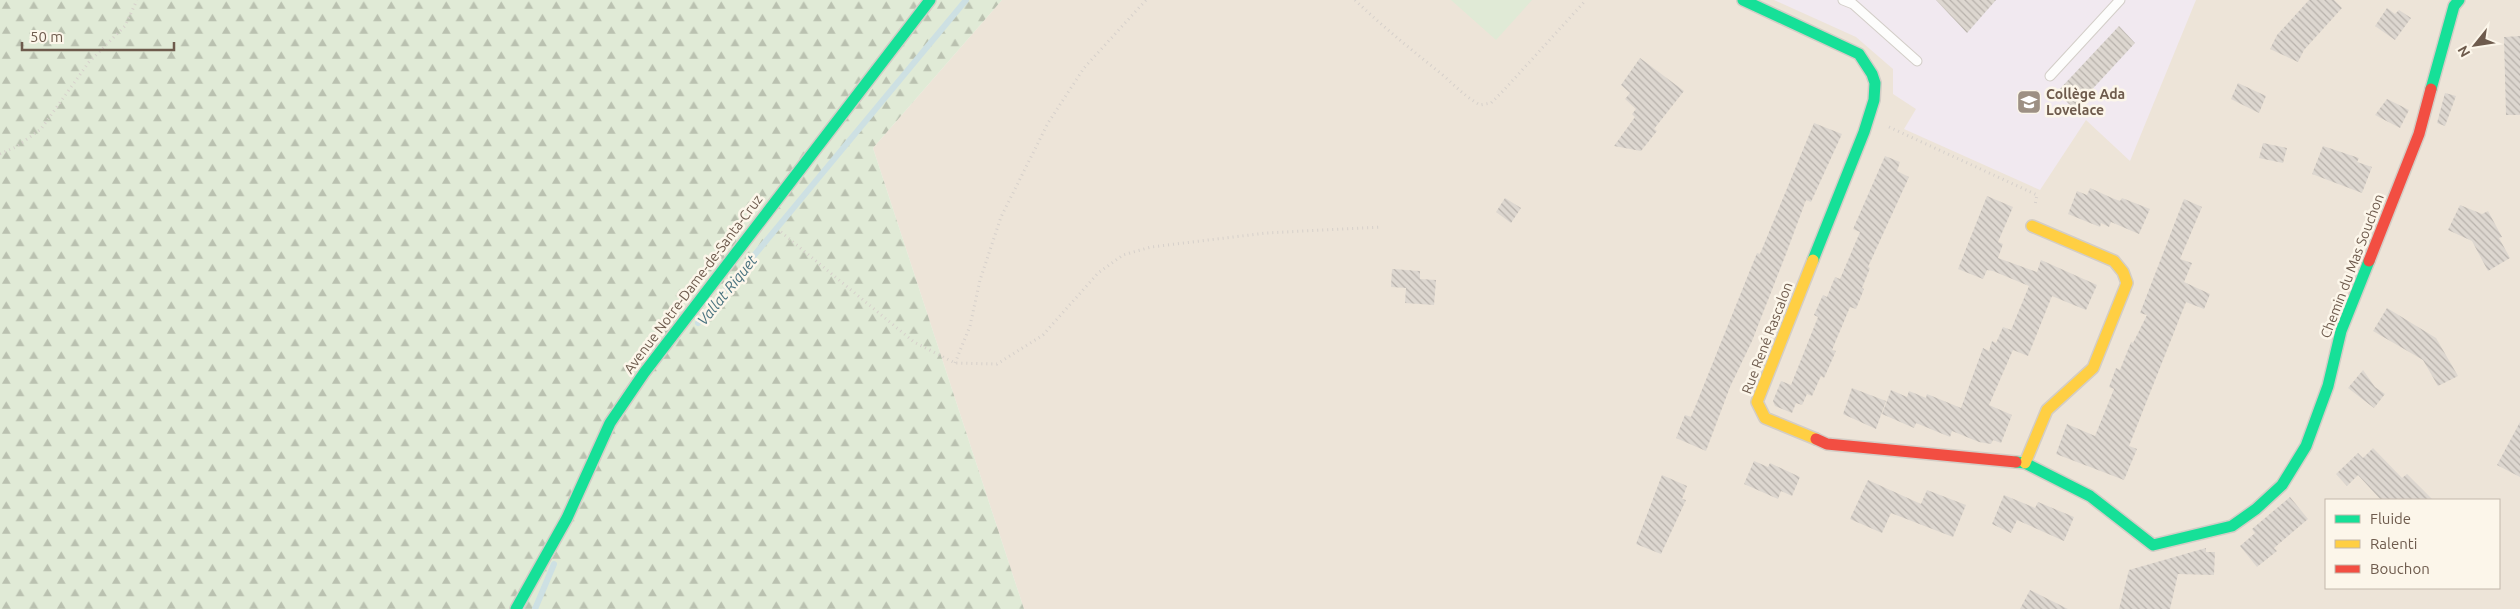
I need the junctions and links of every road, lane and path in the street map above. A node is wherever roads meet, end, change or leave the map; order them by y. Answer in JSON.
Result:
{"nodes":[{"id":1,"x":138,"y":0,"type":"edge"},
{"id":2,"x":930,"y":0,"type":"edge"},
{"id":3,"x":1146,"y":0,"type":"edge"},
{"id":4,"x":1355,"y":0,"type":"edge"},
{"id":5,"x":1586,"y":0,"type":"edge"},
{"id":6,"x":1743,"y":0,"type":"edge"},
{"id":7,"x":1843,"y":0,"type":"edge"},
{"id":8,"x":2120,"y":0,"type":"edge"},
{"id":9,"x":2459,"y":0,"type":"edge"},
{"id":10,"x":1756,"y":2,"type":"edge"},
{"id":11,"x":1918,"y":61,"type":"dead end"},
{"id":12,"x":2050,"y":76,"type":"dead end"},
{"id":13,"x":1868,"y":117,"type":"junction"},
{"id":14,"x":0,"y":154,"type":"edge"},
{"id":15,"x":1381,"y":226,"type":"dead end"},
{"id":16,"x":2032,"y":226,"type":"joint"},
{"id":17,"x":787,"y":237,"type":"dead end"},
{"id":18,"x":955,"y":363,"type":"junction"},
{"id":19,"x":2025,"y":463,"type":"junction"},
{"id":20,"x":2153,"y":545,"type":"joint"},
{"id":21,"x":516,"y":609,"type":"edge"}],
"edges":[{"from":1,"to":14,"type":"path"},
{"from":2,"to":21,"type":"street","name":"Avenue Notre-Dame-de-Santa-Cruz"},
{"from":3,"to":18,"type":"path"},
{"from":4,"to":5,"type":"path"},
{"from":6,"to":10,"type":"street","name":"Rue René Rascalon"},
{"from":7,"to":11,"type":"lane"},
{"from":8,"to":12,"type":"lane"},
{"from":9,"to":20,"type":"street","name":"Chemin du Mas Souchon"},
{"from":10,"to":13,"type":"street","name":"Rue René Rascalon"},
{"from":13,"to":16,"type":"path"},
{"from":13,"to":19,"type":"street","name":"Rue René Rascalon"},
{"from":15,"to":18,"type":"path"},
{"from":16,"to":19,"type":"street"},
{"from":17,"to":18,"type":"path"},
{"from":19,"to":20,"type":"street","name":"Rue René Rascalon"}]}
